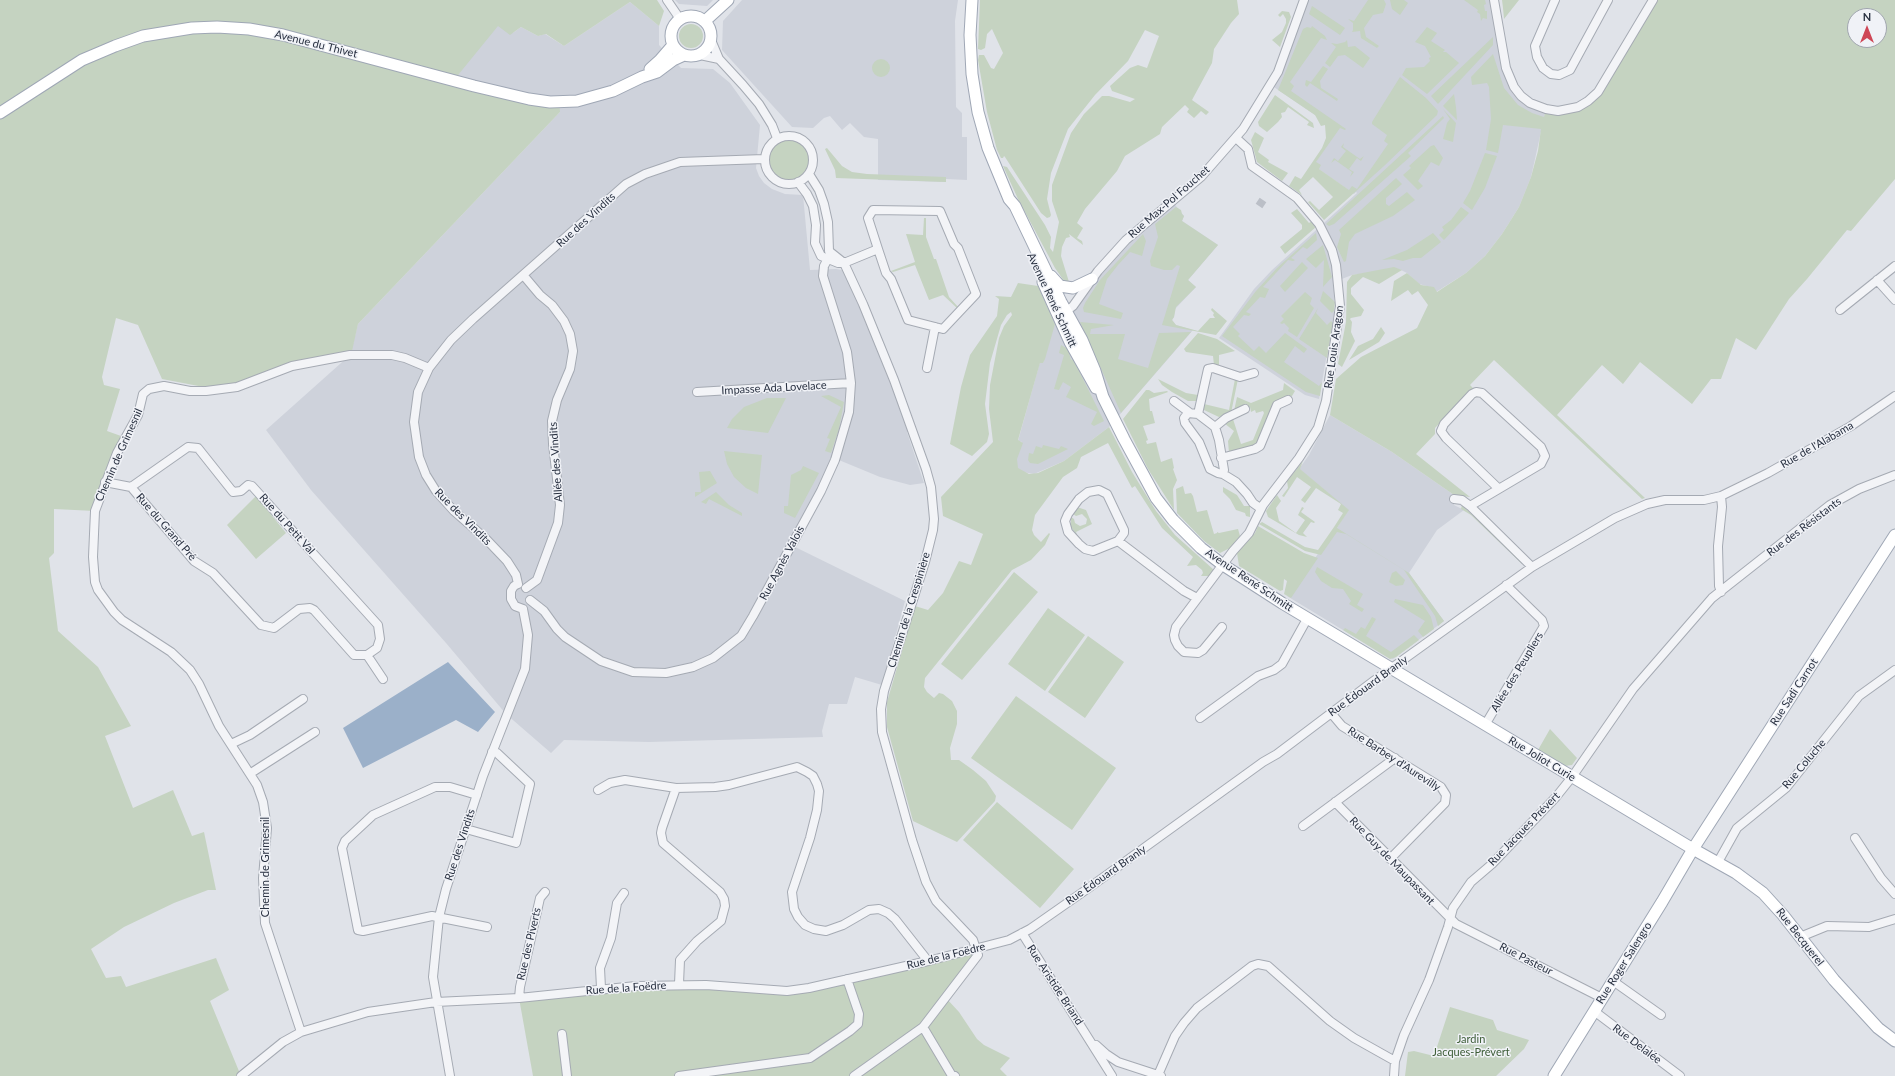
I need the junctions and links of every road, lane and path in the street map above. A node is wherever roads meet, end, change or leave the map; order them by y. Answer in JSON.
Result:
{"nodes":[{"id":1,"x":667,"y":0,"type":"edge"},
{"id":2,"x":728,"y":0,"type":"edge"},
{"id":3,"x":972,"y":0,"type":"edge"},
{"id":4,"x":1304,"y":0,"type":"edge"},
{"id":5,"x":1494,"y":0,"type":"edge"},
{"id":6,"x":1555,"y":0,"type":"edge"},
{"id":7,"x":1608,"y":0,"type":"edge"},
{"id":8,"x":1653,"y":0,"type":"edge"},
{"id":9,"x":680,"y":19,"type":"junction"},
{"id":10,"x":705,"y":21,"type":"junction"},
{"id":11,"x":711,"y":40,"type":"junction"},
{"id":12,"x":673,"y":45,"type":"junction"},
{"id":13,"x":684,"y":55,"type":"junction"},
{"id":14,"x":700,"y":55,"type":"junction"},
{"id":15,"x":718,"y":59,"type":"junction"},
{"id":16,"x":642,"y":77,"type":"junction"},
{"id":17,"x":0,"y":113,"type":"edge"},
{"id":18,"x":777,"y":138,"type":"junction"},
{"id":19,"x":1236,"y":138,"type":"junction"},
{"id":20,"x":764,"y":159,"type":"junction"},
{"id":21,"x":809,"y":174,"type":"junction"},
{"id":22,"x":798,"y":182,"type":"junction"},
{"id":23,"x":1009,"y":199,"type":"junction"},
{"id":24,"x":878,"y":249,"type":"junction"},
{"id":25,"x":829,"y":256,"type":"junction"},
{"id":26,"x":1041,"y":261,"type":"junction"},
{"id":27,"x":844,"y":263,"type":"junction"},
{"id":28,"x":1895,"y":266,"type":"edge"},
{"id":29,"x":524,"y":276,"type":"junction"},
{"id":30,"x":1092,"y":279,"type":"junction"},
{"id":31,"x":1877,"y":280,"type":"junction"},
{"id":32,"x":1895,"y":300,"type":"edge"},
{"id":33,"x":1840,"y":310,"type":"dead end"},
{"id":34,"x":1062,"y":314,"type":"junction"},
{"id":35,"x":935,"y":328,"type":"junction"},
{"id":36,"x":428,"y":368,"type":"junction"},
{"id":37,"x":927,"y":368,"type":"dead end"},
{"id":38,"x":1254,"y":373,"type":"dead end"},
{"id":39,"x":851,"y":383,"type":"junction"},
{"id":40,"x":697,"y":392,"type":"dead end"},
{"id":41,"x":1895,"y":396,"type":"edge"},
{"id":42,"x":1288,"y":400,"type":"dead end"},
{"id":43,"x":1174,"y":401,"type":"dead end"},
{"id":44,"x":1245,"y":410,"type":"dead end"},
{"id":45,"x":1194,"y":414,"type":"junction"},
{"id":46,"x":1215,"y":427,"type":"junction"},
{"id":47,"x":1222,"y":458,"type":"junction"},
{"id":48,"x":1223,"y":474,"type":"junction"},
{"id":49,"x":1895,"y":475,"type":"edge"},
{"id":50,"x":105,"y":482,"type":"junction"},
{"id":51,"x":131,"y":487,"type":"junction"},
{"id":52,"x":1498,"y":488,"type":"junction"},
{"id":53,"x":1736,"y":489,"type":"joint"},
{"id":54,"x":1721,"y":496,"type":"junction"},
{"id":55,"x":1454,"y":499,"type":"dead end"},
{"id":56,"x":1470,"y":506,"type":"junction"},
{"id":57,"x":1260,"y":508,"type":"junction"},
{"id":58,"x":1895,"y":535,"type":"edge"},
{"id":59,"x":1118,"y":541,"type":"junction"},
{"id":60,"x":1223,"y":565,"type":"junction"},
{"id":61,"x":1532,"y":567,"type":"junction"},
{"id":62,"x":518,"y":584,"type":"junction"},
{"id":63,"x":1506,"y":585,"type":"junction"},
{"id":64,"x":526,"y":588,"type":"junction"},
{"id":65,"x":1720,"y":592,"type":"junction"},
{"id":66,"x":1197,"y":598,"type":"junction"},
{"id":67,"x":530,"y":600,"type":"junction"},
{"id":68,"x":523,"y":610,"type":"junction"},
{"id":69,"x":1308,"y":619,"type":"junction"},
{"id":70,"x":1222,"y":626,"type":"dead end"},
{"id":71,"x":367,"y":655,"type":"junction"},
{"id":72,"x":1391,"y":669,"type":"junction"},
{"id":73,"x":1895,"y":670,"type":"edge"},
{"id":74,"x":383,"y":679,"type":"dead end"},
{"id":75,"x":303,"y":699,"type":"dead end"},
{"id":76,"x":1331,"y":713,"type":"junction"},
{"id":77,"x":1200,"y":718,"type":"dead end"},
{"id":78,"x":1485,"y":725,"type":"junction"},
{"id":79,"x":315,"y":732,"type":"dead end"},
{"id":80,"x":232,"y":744,"type":"junction"},
{"id":81,"x":492,"y":752,"type":"junction"},
{"id":82,"x":1394,"y":758,"type":"junction"},
{"id":83,"x":251,"y":773,"type":"junction"},
{"id":84,"x":1572,"y":777,"type":"junction"},
{"id":85,"x":676,"y":788,"type":"junction"},
{"id":86,"x":598,"y":790,"type":"dead end"},
{"id":87,"x":477,"y":795,"type":"junction"},
{"id":88,"x":1335,"y":802,"type":"junction"},
{"id":89,"x":1303,"y":826,"type":"dead end"},
{"id":90,"x":466,"y":829,"type":"junction"},
{"id":91,"x":1855,"y":838,"type":"dead end"},
{"id":92,"x":1692,"y":849,"type":"junction"},
{"id":93,"x":1390,"y":859,"type":"junction"},
{"id":94,"x":1718,"y":862,"type":"junction"},
{"id":95,"x":545,"y":892,"type":"dead end"},
{"id":96,"x":624,"y":893,"type":"dead end"},
{"id":97,"x":1895,"y":894,"type":"edge"},
{"id":98,"x":439,"y":917,"type":"junction"},
{"id":99,"x":1450,"y":919,"type":"junction"},
{"id":100,"x":1895,"y":919,"type":"edge"},
{"id":101,"x":487,"y":927,"type":"dead end"},
{"id":102,"x":1022,"y":933,"type":"junction"},
{"id":103,"x":1800,"y":937,"type":"junction"},
{"id":104,"x":976,"y":949,"type":"junction"},
{"id":105,"x":928,"y":961,"type":"junction"},
{"id":106,"x":847,"y":979,"type":"junction"},
{"id":107,"x":1613,"y":981,"type":"junction"},
{"id":108,"x":679,"y":984,"type":"junction"},
{"id":109,"x":601,"y":988,"type":"junction"},
{"id":110,"x":519,"y":998,"type":"junction"},
{"id":111,"x":1602,"y":998,"type":"junction"},
{"id":112,"x":436,"y":1002,"type":"junction"},
{"id":113,"x":1594,"y":1011,"type":"junction"},
{"id":114,"x":1661,"y":1015,"type":"dead end"},
{"id":115,"x":923,"y":1027,"type":"junction"},
{"id":116,"x":301,"y":1032,"type":"junction"},
{"id":117,"x":562,"y":1034,"type":"dead end"},
{"id":118,"x":1088,"y":1036,"type":"junction"},
{"id":119,"x":1895,"y":1041,"type":"edge"},
{"id":120,"x":1396,"y":1060,"type":"junction"},
{"id":121,"x":688,"y":1075,"type":"edge"},
{"id":122,"x":951,"y":1075,"type":"edge"},
{"id":123,"x":1154,"y":1075,"type":"edge"},
{"id":124,"x":241,"y":1076,"type":"edge"},
{"id":125,"x":450,"y":1076,"type":"edge"},
{"id":126,"x":567,"y":1076,"type":"edge"},
{"id":127,"x":679,"y":1076,"type":"edge"},
{"id":128,"x":854,"y":1076,"type":"edge"},
{"id":129,"x":1112,"y":1076,"type":"edge"},
{"id":130,"x":1394,"y":1076,"type":"edge"},
{"id":131,"x":1554,"y":1076,"type":"edge"},
{"id":132,"x":1680,"y":1076,"type":"edge"}],
"edges":[{"from":1,"to":9,"type":"street"},
{"from":2,"to":10,"type":"main road"},
{"from":3,"to":23,"type":"main road","name":"Avenue René Schmitt"},
{"from":4,"to":19,"type":"street","name":"Rue Max-Pol Fouchet"},
{"from":5,"to":8,"type":"street"},
{"from":6,"to":7,"type":"street"},
{"from":9,"to":10,"type":"main road"},
{"from":9,"to":12,"type":"main road"},
{"from":10,"to":11,"type":"main road"},
{"from":11,"to":14,"type":"main road"},
{"from":11,"to":15,"type":"street"},
{"from":12,"to":13,"type":"main road"},
{"from":12,"to":16,"type":"main road","name":"Avenue du Thivet"},
{"from":13,"to":14,"type":"main road"},
{"from":13,"to":16,"type":"main road","name":"Avenue du Thivet"},
{"from":14,"to":15,"type":"street"},
{"from":15,"to":18,"type":"street"},
{"from":16,"to":17,"type":"main road","name":"Avenue du Thivet"},
{"from":18,"to":20,"type":"street"},
{"from":18,"to":21,"type":"street"},
{"from":19,"to":30,"type":"street","name":"Rue Max-Pol Fouchet"},
{"from":19,"to":57,"type":"street","name":"Rue Louis Aragon"},
{"from":20,"to":22,"type":"street"},
{"from":20,"to":29,"type":"street","name":"Rue des Vindits"},
{"from":21,"to":22,"type":"street"},
{"from":21,"to":25,"type":"street"},
{"from":22,"to":25,"type":"street"},
{"from":23,"to":26,"type":"main road","name":"Avenue René Schmitt"},
{"from":23,"to":34,"type":"main road","name":"Avenue René Schmitt"},
{"from":24,"to":27,"type":"street"},
{"from":24,"to":35,"type":"street"},
{"from":24,"to":35,"type":"street"},
{"from":25,"to":27,"type":"street"},
{"from":25,"to":39,"type":"street","name":"Rue Agnès Valois"},
{"from":26,"to":30,"type":"main road"},
{"from":26,"to":34,"type":"main road","name":"Avenue René Schmitt"},
{"from":27,"to":104,"type":"street","name":"Chemin de la Crespinière"},
{"from":28,"to":31,"type":"street"},
{"from":29,"to":36,"type":"street","name":"Rue des Vindits"},
{"from":29,"to":64,"type":"street","name":"Allée des Vindits"},
{"from":30,"to":34,"type":"street","name":"Rue Max-Pol Fouchet"},
{"from":31,"to":32,"type":"street"},
{"from":31,"to":33,"type":"street"},
{"from":34,"to":60,"type":"main road","name":"Avenue René Schmitt"},
{"from":35,"to":37,"type":"street"},
{"from":36,"to":50,"type":"street","name":"Chemin de Grimesnil"},
{"from":36,"to":62,"type":"street","name":"Rue des Vindits"},
{"from":38,"to":45,"type":"street"},
{"from":39,"to":40,"type":"street","name":"Impasse Ada Lovelace"},
{"from":39,"to":67,"type":"street","name":"Rue Agnès Valois"},
{"from":41,"to":53,"type":"street","name":"Rue de l'Alabama"},
{"from":42,"to":47,"type":"street"},
{"from":43,"to":45,"type":"street"},
{"from":44,"to":46,"type":"street"},
{"from":45,"to":46,"type":"street"},
{"from":45,"to":48,"type":"street"},
{"from":46,"to":47,"type":"street"},
{"from":47,"to":48,"type":"street"},
{"from":48,"to":57,"type":"street"},
{"from":49,"to":65,"type":"street","name":"Rue des Résistants"},
{"from":50,"to":51,"type":"street","name":"Rue du Grand Pré"},
{"from":50,"to":80,"type":"street","name":"Chemin de Grimesnil"},
{"from":51,"to":71,"type":"street","name":"Rue du Grand Pré"},
{"from":51,"to":71,"type":"street","name":"Rue du Petit Val"},
{"from":52,"to":52,"type":"street"},
{"from":52,"to":56,"type":"street"},
{"from":53,"to":54,"type":"street","name":"Rue Édouard Branly"},
{"from":54,"to":61,"type":"street","name":"Rue Édouard Branly"},
{"from":54,"to":65,"type":"street"},
{"from":55,"to":56,"type":"street"},
{"from":56,"to":61,"type":"street"},
{"from":57,"to":60,"type":"street","name":"Rue Louis Aragon"},
{"from":58,"to":92,"type":"main road","name":"Rue Sadi Carnot"},
{"from":59,"to":59,"type":"street"},
{"from":59,"to":66,"type":"street"},
{"from":60,"to":66,"type":"street","name":"Rue Louis Aragon"},
{"from":60,"to":69,"type":"main road","name":"Avenue René Schmitt"},
{"from":61,"to":63,"type":"street","name":"Rue Édouard Branly"},
{"from":62,"to":64,"type":"street"},
{"from":62,"to":68,"type":"street","name":"Rue des Vindits"},
{"from":63,"to":72,"type":"street","name":"Rue Édouard Branly"},
{"from":63,"to":78,"type":"street","name":"Allée des Peupliers"},
{"from":64,"to":67,"type":"street"},
{"from":65,"to":84,"type":"street","name":"Rue Jacques Prévert"},
{"from":66,"to":70,"type":"street","name":"Rue Louis Aragon"},
{"from":67,"to":68,"type":"street"},
{"from":68,"to":81,"type":"street","name":"Rue des Vindits"},
{"from":69,"to":72,"type":"main road","name":"Avenue René Schmitt"},
{"from":69,"to":77,"type":"street"},
{"from":71,"to":74,"type":"street"},
{"from":72,"to":76,"type":"street","name":"Rue Édouard Branly"},
{"from":72,"to":78,"type":"main road","name":"Rue Joliot Curie"},
{"from":73,"to":94,"type":"street","name":"Rue Coluche"},
{"from":75,"to":80,"type":"street"},
{"from":76,"to":82,"type":"street","name":"Rue Barbey d'Aurevilly"},
{"from":76,"to":102,"type":"street","name":"Rue Édouard Branly"},
{"from":78,"to":84,"type":"main road","name":"Rue Joliot Curie"},
{"from":79,"to":83,"type":"street"},
{"from":80,"to":83,"type":"street","name":"Chemin de Grimesnil"},
{"from":81,"to":87,"type":"street","name":"Rue des Vindits"},
{"from":81,"to":90,"type":"street"},
{"from":82,"to":88,"type":"street"},
{"from":82,"to":93,"type":"street","name":"Rue Barbey d'Aurevilly"},
{"from":83,"to":116,"type":"street","name":"Chemin de Grimesnil"},
{"from":84,"to":92,"type":"main road","name":"Rue Joliot Curie"},
{"from":84,"to":99,"type":"street","name":"Rue Jacques Prévert"},
{"from":85,"to":86,"type":"street"},
{"from":85,"to":105,"type":"street"},
{"from":85,"to":108,"type":"street"},
{"from":87,"to":90,"type":"street","name":"Rue des Vindits"},
{"from":87,"to":98,"type":"street"},
{"from":88,"to":89,"type":"street"},
{"from":88,"to":93,"type":"street","name":"Rue Guy de Maupassant"},
{"from":90,"to":98,"type":"street","name":"Rue des Vindits"},
{"from":91,"to":97,"type":"street"},
{"from":92,"to":94,"type":"main road","name":"Rue Becquerel"},
{"from":92,"to":107,"type":"main road","name":"Rue Roger Salengro"},
{"from":93,"to":99,"type":"street","name":"Rue Guy de Maupassant"},
{"from":94,"to":103,"type":"main road","name":"Rue Becquerel"},
{"from":95,"to":110,"type":"street","name":"Rue des Piverts"},
{"from":96,"to":109,"type":"street"},
{"from":98,"to":101,"type":"street"},
{"from":98,"to":112,"type":"street","name":"Rue des Vindits"},
{"from":99,"to":111,"type":"street","name":"Rue Pasteur"},
{"from":99,"to":120,"type":"street","name":"Rue Jacques Prévert"},
{"from":100,"to":103,"type":"street"},
{"from":102,"to":104,"type":"street","name":"Rue de la Foëdre"},
{"from":102,"to":118,"type":"street","name":"Rue Aristide Briand"},
{"from":103,"to":119,"type":"main road","name":"Rue Becquerel"},
{"from":104,"to":105,"type":"street","name":"Rue de la Foëdre"},
{"from":104,"to":115,"type":"street"},
{"from":105,"to":106,"type":"street","name":"Rue de la Foëdre"},
{"from":106,"to":108,"type":"street","name":"Rue de la Foëdre"},
{"from":106,"to":121,"type":"street"},
{"from":107,"to":111,"type":"main road","name":"Rue Roger Salengro"},
{"from":107,"to":114,"type":"street"},
{"from":108,"to":109,"type":"street","name":"Rue de la Foëdre"},
{"from":109,"to":110,"type":"street","name":"Rue de la Foëdre"},
{"from":110,"to":112,"type":"street","name":"Rue de la Foëdre"},
{"from":111,"to":113,"type":"main road","name":"Rue Roger Salengro"},
{"from":112,"to":116,"type":"street","name":"Rue de la Foëdre"},
{"from":112,"to":125,"type":"street","name":"Rue des Vindits"},
{"from":113,"to":131,"type":"main road","name":"Rue Roger Salengro"},
{"from":113,"to":132,"type":"street","name":"Rue Delalée"},
{"from":115,"to":122,"type":"street"},
{"from":115,"to":128,"type":"street"},
{"from":116,"to":124,"type":"street","name":"Rue de la Foëdre"},
{"from":117,"to":126,"type":"street"},
{"from":118,"to":123,"type":"street","name":"Rue Aristide Briand"},
{"from":118,"to":129,"type":"street","name":"Rue Aristide Briand"},
{"from":120,"to":123,"type":"street"},
{"from":120,"to":130,"type":"street","name":"Rue Jacques Prévert"},
{"from":121,"to":127,"type":"street"}]}
